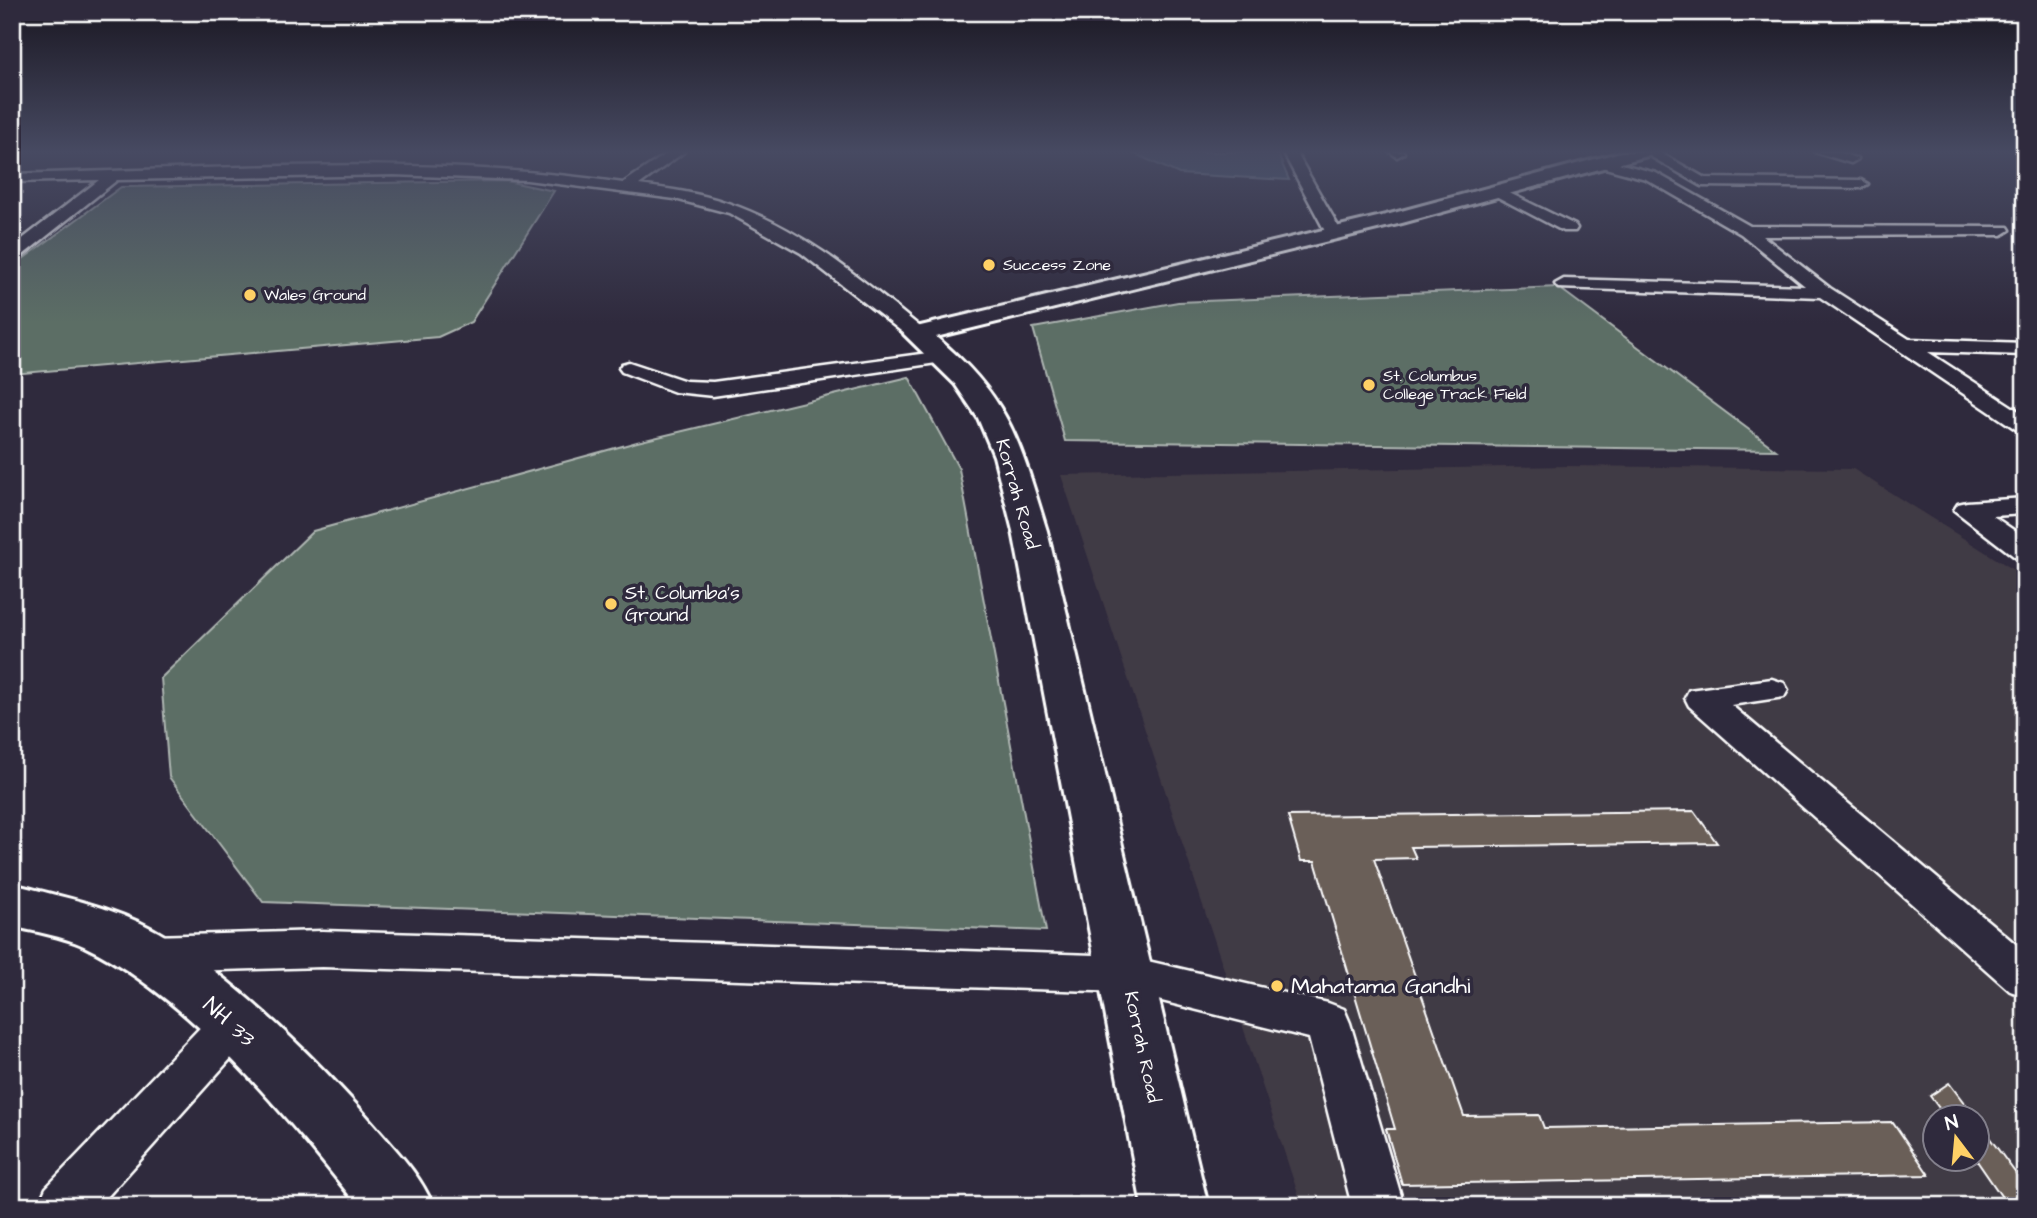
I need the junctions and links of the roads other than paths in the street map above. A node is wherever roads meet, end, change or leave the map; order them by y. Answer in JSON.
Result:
{"nodes":[{"id":1,"x":71,"y":209,"type":"edge"},
{"id":2,"x":728,"y":209,"type":"edge"},
{"id":3,"x":1321,"y":209,"type":"edge"},
{"id":4,"x":1428,"y":209,"type":"edge"},
{"id":5,"x":1532,"y":209,"type":"edge"},
{"id":6,"x":1707,"y":209,"type":"edge"},
{"id":7,"x":1569,"y":228,"type":"dead end"},
{"id":8,"x":2002,"y":230,"type":"dead end"},
{"id":9,"x":1747,"y":232,"type":"junction"},
{"id":10,"x":1334,"y":233,"type":"junction"},
{"id":11,"x":12,"y":255,"type":"edge"},
{"id":12,"x":1564,"y":284,"type":"dead end"},
{"id":13,"x":1824,"y":292,"type":"junction"},
{"id":14,"x":930,"y":345,"type":"junction"},
{"id":15,"x":1905,"y":345,"type":"junction"},
{"id":16,"x":2025,"y":349,"type":"edge"},
{"id":17,"x":629,"y":368,"type":"dead end"},
{"id":18,"x":2025,"y":425,"type":"edge"},
{"id":19,"x":2025,"y":506,"type":"edge"},
{"id":20,"x":2025,"y":551,"type":"edge"},
{"id":21,"x":1772,"y":690,"type":"dead end"},
{"id":22,"x":12,"y":905,"type":"edge"},
{"id":23,"x":148,"y":954,"type":"junction"},
{"id":24,"x":1126,"y":974,"type":"junction"},
{"id":25,"x":2025,"y":978,"type":"edge"},
{"id":26,"x":234,"y":1023,"type":"junction"},
{"id":27,"x":64,"y":1206,"type":"edge"},
{"id":28,"x":400,"y":1206,"type":"edge"},
{"id":29,"x":1175,"y":1206,"type":"edge"},
{"id":30,"x":1378,"y":1206,"type":"edge"}],
"edges":[{"from":1,"to":11,"type":"street"},
{"from":2,"to":14,"type":"street"},
{"from":3,"to":10,"type":"street"},
{"from":4,"to":10,"type":"main road"},
{"from":5,"to":7,"type":"street"},
{"from":6,"to":9,"type":"street"},
{"from":8,"to":9,"type":"street"},
{"from":9,"to":13,"type":"street"},
{"from":10,"to":14,"type":"main road"},
{"from":12,"to":13,"type":"street"},
{"from":13,"to":15,"type":"street"},
{"from":14,"to":17,"type":"street"},
{"from":14,"to":24,"type":"main road","name":"Korrah Road"},
{"from":15,"to":16,"type":"street"},
{"from":15,"to":18,"type":"street"},
{"from":19,"to":20,"type":"street"},
{"from":21,"to":25,"type":"street"},
{"from":22,"to":23,"type":"main road","name":"NH 33"},
{"from":23,"to":24,"type":"street"},
{"from":23,"to":26,"type":"main road","name":"NH 33"},
{"from":24,"to":29,"type":"main road","name":"Korrah Road"},
{"from":24,"to":30,"type":"street"},
{"from":26,"to":27,"type":"street"},
{"from":26,"to":28,"type":"main road","name":"NH 33"}]}
